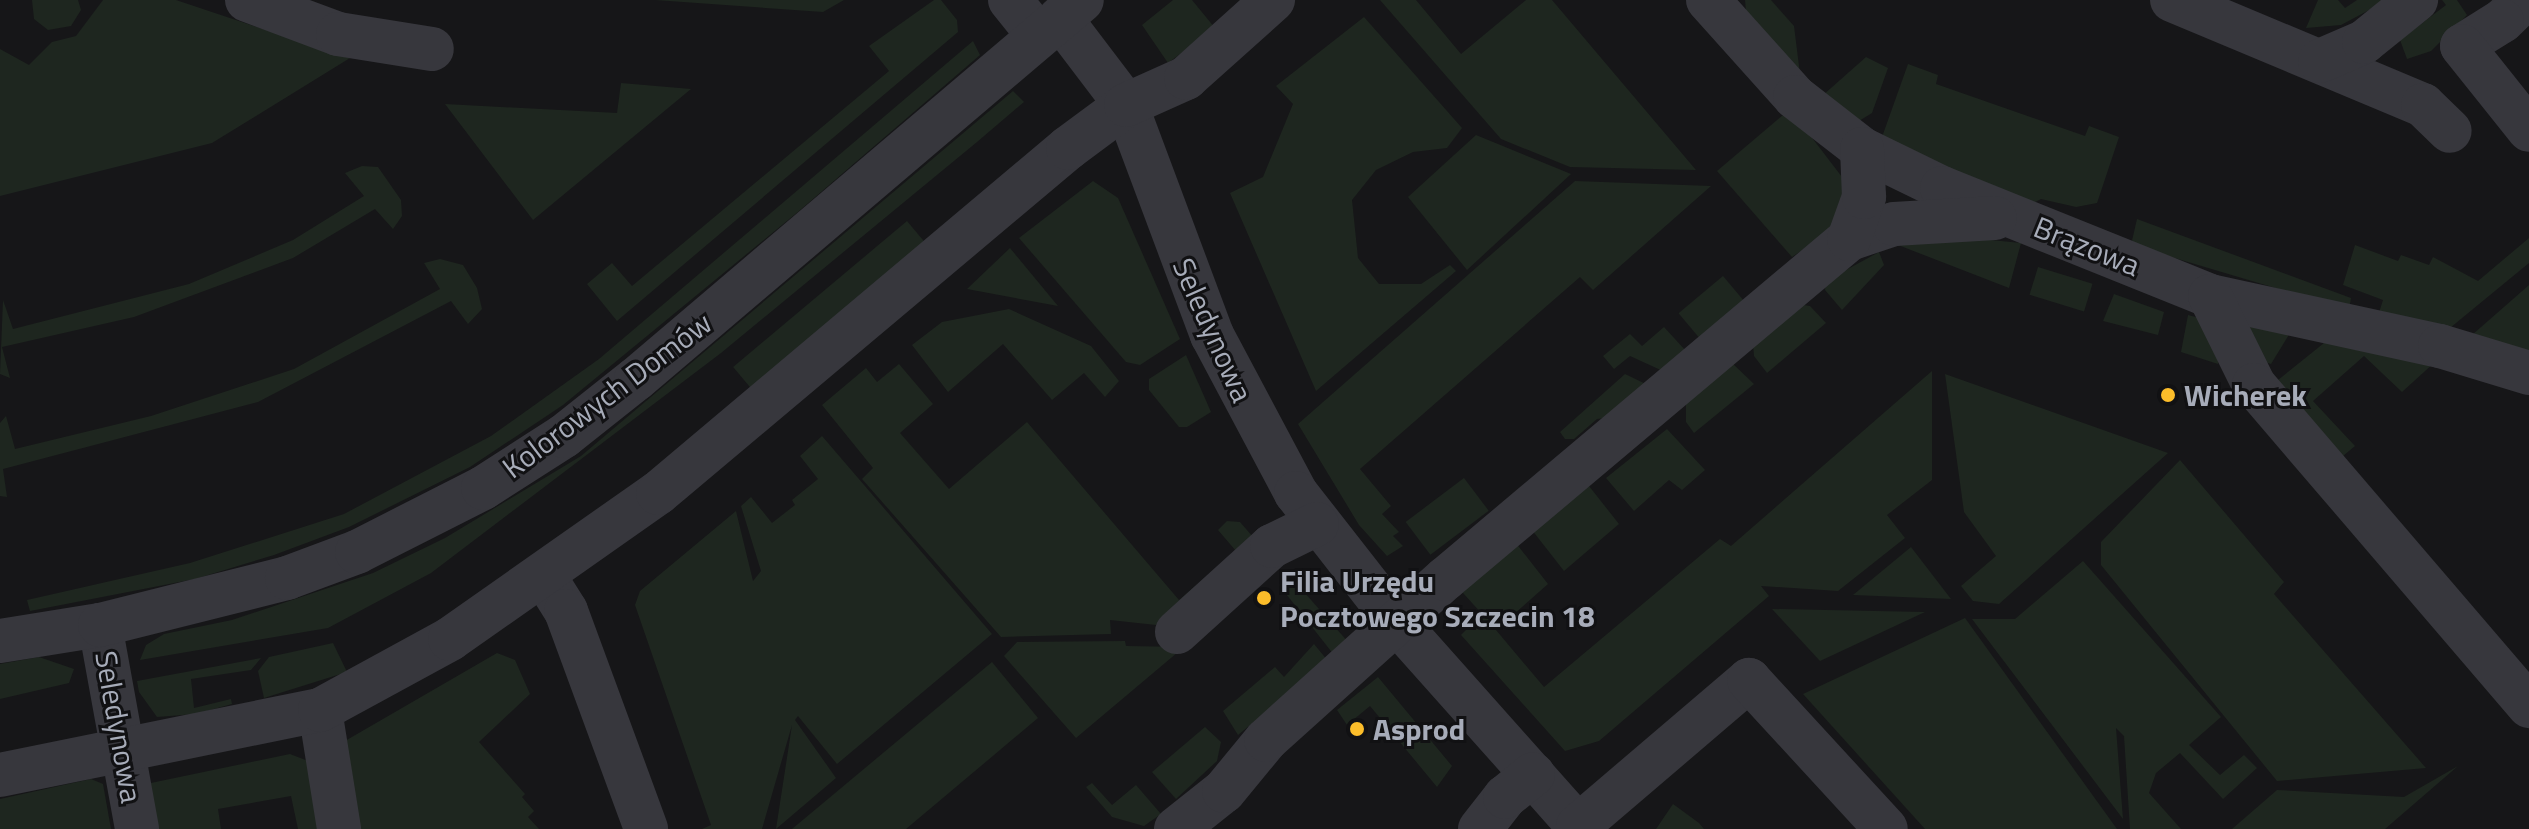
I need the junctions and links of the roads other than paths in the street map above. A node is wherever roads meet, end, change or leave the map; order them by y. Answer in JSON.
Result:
{"nodes":[{"id":1,"x":247,"y":0,"type":"edge"},
{"id":2,"x":1010,"y":0,"type":"edge"},
{"id":3,"x":1273,"y":0,"type":"edge"},
{"id":4,"x":1708,"y":0,"type":"edge"},
{"id":5,"x":2172,"y":0,"type":"edge"},
{"id":6,"x":2416,"y":0,"type":"edge"},
{"id":7,"x":2524,"y":0,"type":"edge"},
{"id":8,"x":1061,"y":18,"type":"edge"},
{"id":9,"x":432,"y":49,"type":"dead end"},
{"id":10,"x":2320,"y":61,"type":"junction"},
{"id":11,"x":1126,"y":105,"type":"junction"},
{"id":12,"x":2529,"y":130,"type":"edge"},
{"id":13,"x":2450,"y":131,"type":"dead end"},
{"id":14,"x":1862,"y":149,"type":"junction"},
{"id":15,"x":2018,"y":218,"type":"junction"},
{"id":16,"x":1849,"y":239,"type":"junction"},
{"id":17,"x":2210,"y":296,"type":"junction"},
{"id":18,"x":2521,"y":377,"type":"edge"},
{"id":19,"x":1317,"y":524,"type":"junction"},
{"id":20,"x":544,"y":576,"type":"junction"},
{"id":21,"x":100,"y":625,"type":"junction"},
{"id":22,"x":1399,"y":625,"type":"junction"},
{"id":23,"x":1177,"y":632,"type":"dead end"},
{"id":24,"x":0,"y":641,"type":"edge"},
{"id":25,"x":2529,"y":706,"type":"edge"},
{"id":26,"x":320,"y":710,"type":"junction"},
{"id":27,"x":123,"y":751,"type":"junction"},
{"id":28,"x":1533,"y":774,"type":"junction"},
{"id":29,"x":0,"y":775,"type":"edge"},
{"id":30,"x":1579,"y":828,"type":"edge"},
{"id":31,"x":137,"y":829,"type":"edge"},
{"id":32,"x":339,"y":829,"type":"edge"},
{"id":33,"x":646,"y":829,"type":"edge"},
{"id":34,"x":1176,"y":829,"type":"edge"},
{"id":35,"x":1480,"y":829,"type":"edge"},
{"id":36,"x":1886,"y":829,"type":"edge"}],
"edges":[{"from":1,"to":9,"type":"street"},
{"from":2,"to":8,"type":"street","name":"Seledynowa"},
{"from":3,"to":11,"type":"street"},
{"from":4,"to":14,"type":"street","name":"Brązowa"},
{"from":5,"to":10,"type":"street"},
{"from":6,"to":10,"type":"street"},
{"from":7,"to":12,"type":"street"},
{"from":8,"to":11,"type":"street","name":"Seledynowa"},
{"from":8,"to":21,"type":"street","name":"Kolorowych Domów"},
{"from":10,"to":13,"type":"street"},
{"from":11,"to":19,"type":"street","name":"Seledynowa"},
{"from":11,"to":20,"type":"street"},
{"from":14,"to":15,"type":"street","name":"Brązowa"},
{"from":14,"to":16,"type":"street"},
{"from":15,"to":16,"type":"street"},
{"from":15,"to":17,"type":"street","name":"Brązowa"},
{"from":16,"to":22,"type":"street"},
{"from":17,"to":18,"type":"street","name":"Brązowa"},
{"from":17,"to":25,"type":"street"},
{"from":19,"to":22,"type":"street","name":"Seledynowa"},
{"from":19,"to":23,"type":"street"},
{"from":20,"to":26,"type":"street"},
{"from":20,"to":33,"type":"street"},
{"from":21,"to":24,"type":"street","name":"Kolorowych Domów"},
{"from":21,"to":27,"type":"street","name":"Seledynowa"},
{"from":22,"to":28,"type":"street","name":"Seledynowa"},
{"from":22,"to":34,"type":"street"},
{"from":26,"to":27,"type":"street"},
{"from":26,"to":32,"type":"street"},
{"from":27,"to":29,"type":"street"},
{"from":27,"to":31,"type":"street","name":"Seledynowa"},
{"from":28,"to":30,"type":"street","name":"Seledynowa"},
{"from":28,"to":35,"type":"street"},
{"from":30,"to":36,"type":"street"}]}
